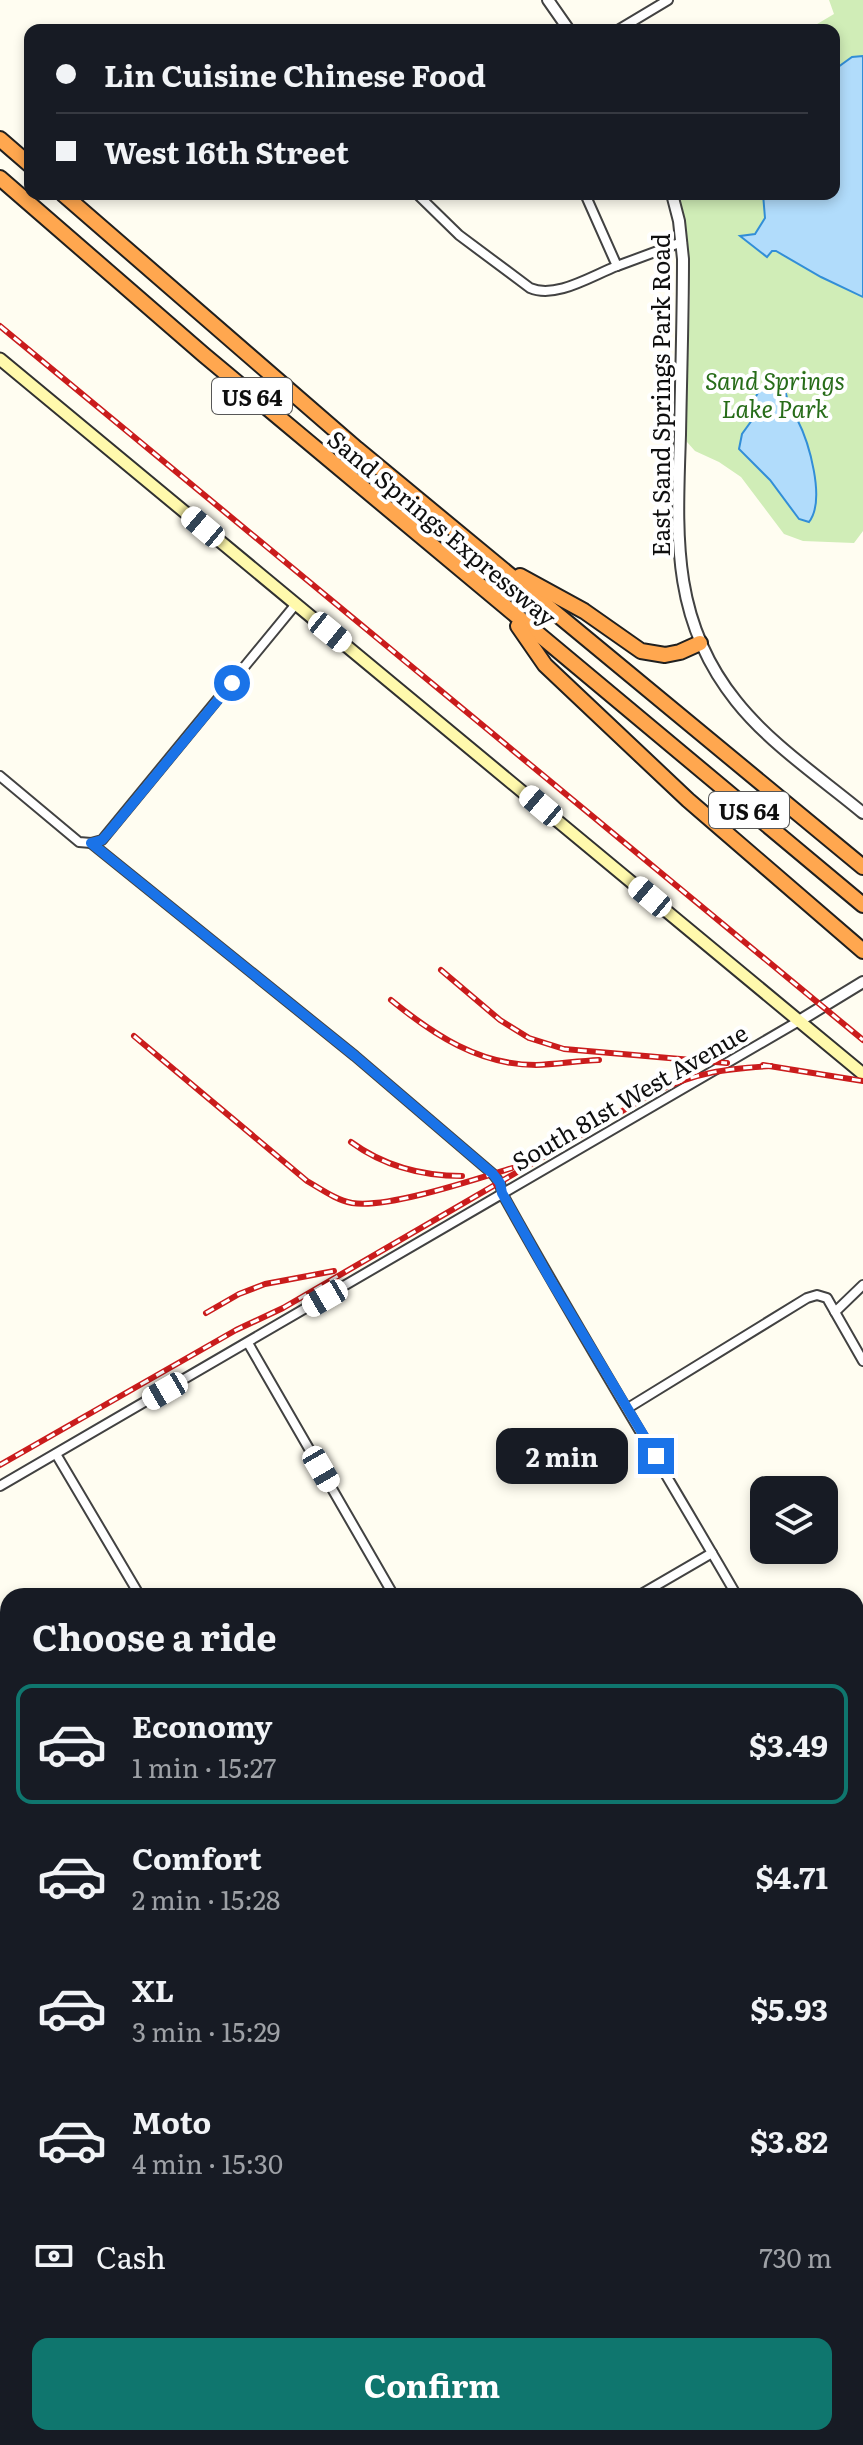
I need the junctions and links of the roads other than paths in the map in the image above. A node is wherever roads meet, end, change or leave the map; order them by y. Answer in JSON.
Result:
{"nodes":[{"id":1,"x":548,"y":0,"type":"edge"},
{"id":2,"x":665,"y":1,"type":"edge"},
{"id":3,"x":565,"y":24,"type":"edge"},
{"id":4,"x":628,"y":24,"type":"edge"},
{"id":5,"x":0,"y":139,"type":"edge"},
{"id":6,"x":24,"y":160,"type":"edge"},
{"id":7,"x":0,"y":178,"type":"edge"},
{"id":8,"x":24,"y":199,"type":"edge"},
{"id":9,"x":25,"y":200,"type":"edge"},
{"id":10,"x":70,"y":200,"type":"edge"},
{"id":11,"x":423,"y":200,"type":"edge"},
{"id":12,"x":588,"y":200,"type":"edge"},
{"id":13,"x":673,"y":200,"type":"edge"},
{"id":14,"x":682,"y":242,"type":"junction"},
{"id":15,"x":617,"y":266,"type":"junction"},
{"id":16,"x":0,"y":359,"type":"edge"},
{"id":17,"x":488,"y":559,"type":"junction"},
{"id":18,"x":296,"y":604,"type":"junction"},
{"id":19,"x":507,"y":610,"type":"junction"},
{"id":20,"x":700,"y":643,"type":"junction"},
{"id":21,"x":0,"y":776,"type":"edge"},
{"id":22,"x":863,"y":813,"type":"edge"},
{"id":23,"x":91,"y":843,"type":"junction"},
{"id":24,"x":863,"y":867,"type":"edge"},
{"id":25,"x":863,"y":905,"type":"edge"},
{"id":26,"x":863,"y":951,"type":"edge"},
{"id":27,"x":863,"y":982,"type":"edge"},
{"id":28,"x":799,"y":1021,"type":"junction"},
{"id":29,"x":863,"y":1074,"type":"edge"},
{"id":30,"x":502,"y":1193,"type":"junction"},
{"id":31,"x":863,"y":1285,"type":"edge"},
{"id":32,"x":835,"y":1312,"type":"junction"},
{"id":33,"x":248,"y":1343,"type":"junction"},
{"id":34,"x":863,"y":1361,"type":"edge"},
{"id":35,"x":628,"y":1408,"type":"junction"},
{"id":36,"x":56,"y":1454,"type":"junction"},
{"id":37,"x":0,"y":1486,"type":"edge"},
{"id":38,"x":712,"y":1553,"type":"junction"},
{"id":39,"x":135,"y":1588,"type":"edge"},
{"id":40,"x":389,"y":1588,"type":"edge"},
{"id":41,"x":652,"y":1588,"type":"edge"},
{"id":42,"x":732,"y":1588,"type":"edge"}],
"edges":[{"from":1,"to":3,"type":"street"},
{"from":2,"to":4,"type":"street"},
{"from":5,"to":6,"type":"highway"},
{"from":7,"to":8,"type":"highway","name":"Sand Springs Expressway","number":"US 64"},
{"from":9,"to":19,"type":"highway","name":"Sand Springs Expressway","number":"US 64"},
{"from":10,"to":17,"type":"highway","name":"Sand Springs Expressway","number":"US 64"},
{"from":11,"to":15,"type":"street"},
{"from":12,"to":15,"type":"street"},
{"from":13,"to":14,"type":"street","name":"East Sand Springs Park Road"},
{"from":14,"to":15,"type":"street"},
{"from":14,"to":20,"type":"street","name":"East Sand Springs Park Road"},
{"from":16,"to":18,"type":"main road"},
{"from":17,"to":20,"type":"highway"},
{"from":17,"to":24,"type":"highway","name":"Sand Springs Expressway","number":"US 64"},
{"from":18,"to":23,"type":"street"},
{"from":18,"to":28,"type":"main road"},
{"from":19,"to":25,"type":"highway","name":"Sand Springs Expressway","number":"US 64"},
{"from":19,"to":26,"type":"highway"},
{"from":20,"to":22,"type":"street","name":"East Sand Springs Park Road"},
{"from":21,"to":23,"type":"street"},
{"from":23,"to":30,"type":"street"},
{"from":27,"to":28,"type":"street","name":"South 81st West Avenue"},
{"from":28,"to":29,"type":"main road"},
{"from":28,"to":30,"type":"street","name":"South 81st West Avenue"},
{"from":30,"to":33,"type":"street","name":"South 81st West Avenue"},
{"from":30,"to":35,"type":"street"},
{"from":31,"to":32,"type":"street"},
{"from":32,"to":34,"type":"street"},
{"from":32,"to":35,"type":"street"},
{"from":33,"to":36,"type":"street","name":"South 81st West Avenue"},
{"from":33,"to":40,"type":"street"},
{"from":35,"to":38,"type":"street"},
{"from":36,"to":37,"type":"street","name":"South 81st West Avenue"},
{"from":36,"to":39,"type":"street"},
{"from":38,"to":41,"type":"street"},
{"from":38,"to":42,"type":"street"}]}
